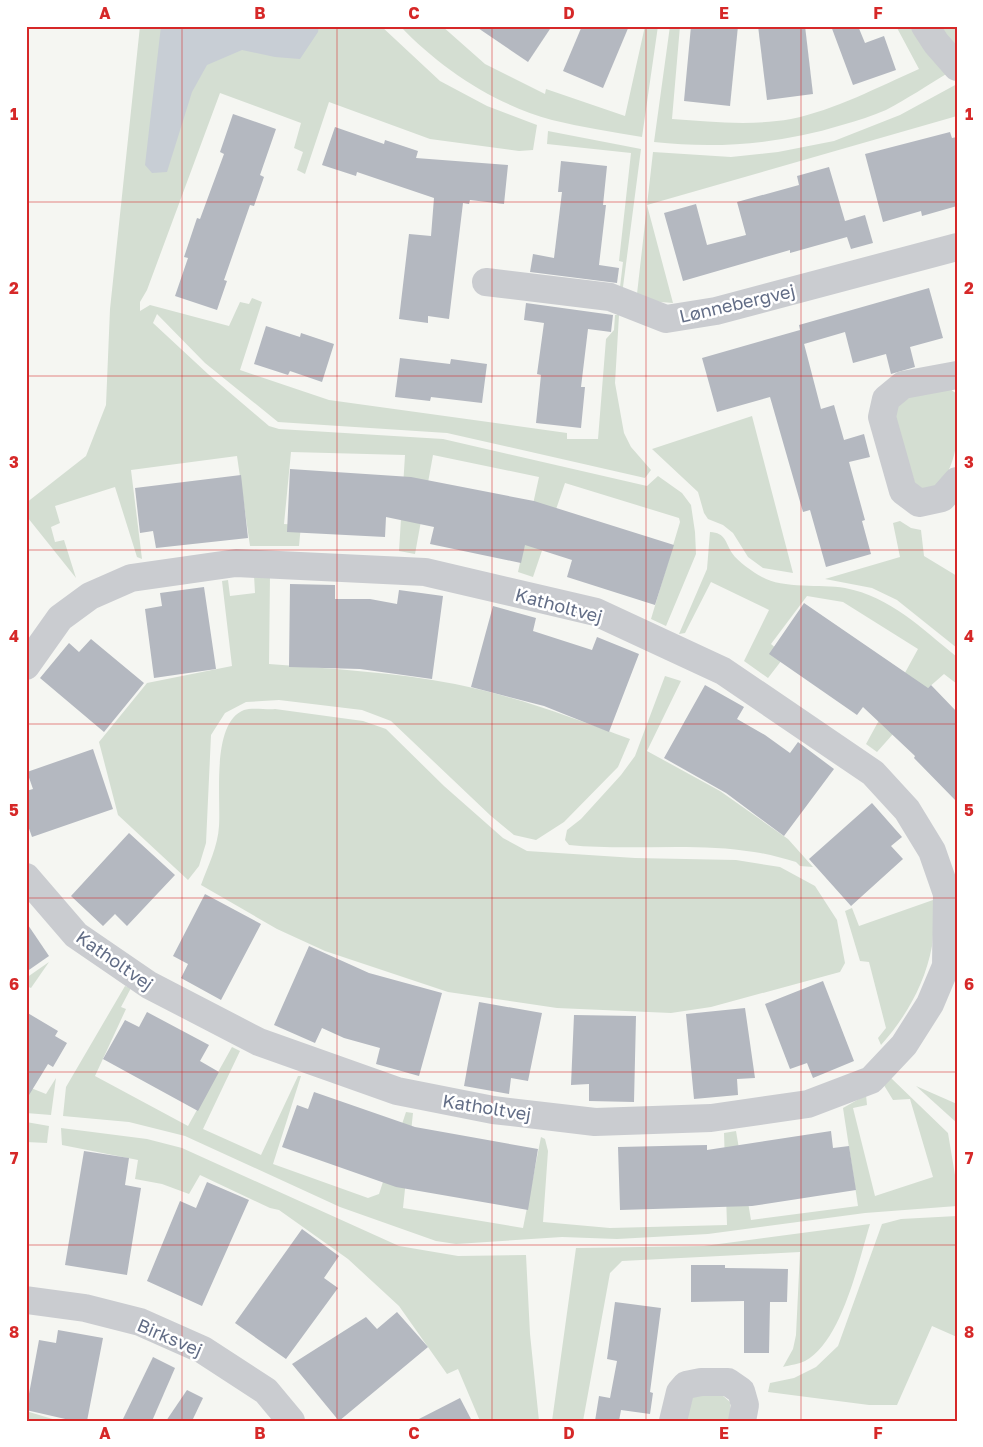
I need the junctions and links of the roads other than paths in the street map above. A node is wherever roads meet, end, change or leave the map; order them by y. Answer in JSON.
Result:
{"nodes":[{"id":1,"x":925,"y":26,"type":"edge"},
{"id":2,"x":957,"y":67,"type":"edge"},
{"id":3,"x":957,"y":247,"type":"edge"},
{"id":4,"x":486,"y":282,"type":"dead end"},
{"id":5,"x":957,"y":375,"type":"edge"},
{"id":6,"x":957,"y":481,"type":"edge"},
{"id":7,"x":26,"y":666,"type":"edge"},
{"id":8,"x":26,"y":877,"type":"edge"},
{"id":9,"x":951,"y":967,"type":"edge"},
{"id":10,"x":26,"y":1300,"type":"edge"},
{"id":11,"x":291,"y":1421,"type":"edge"},
{"id":12,"x":673,"y":1421,"type":"edge"},
{"id":13,"x":742,"y":1421,"type":"edge"}],
"edges":[{"from":1,"to":2,"type":"street"},
{"from":3,"to":4,"type":"street","name":"Lønnebergvej"},
{"from":5,"to":6,"type":"street"},
{"from":7,"to":9,"type":"street","name":"Katholtvej"},
{"from":8,"to":9,"type":"street","name":"Katholtvej"},
{"from":10,"to":11,"type":"street","name":"Birksvej"},
{"from":12,"to":13,"type":"street"}]}
